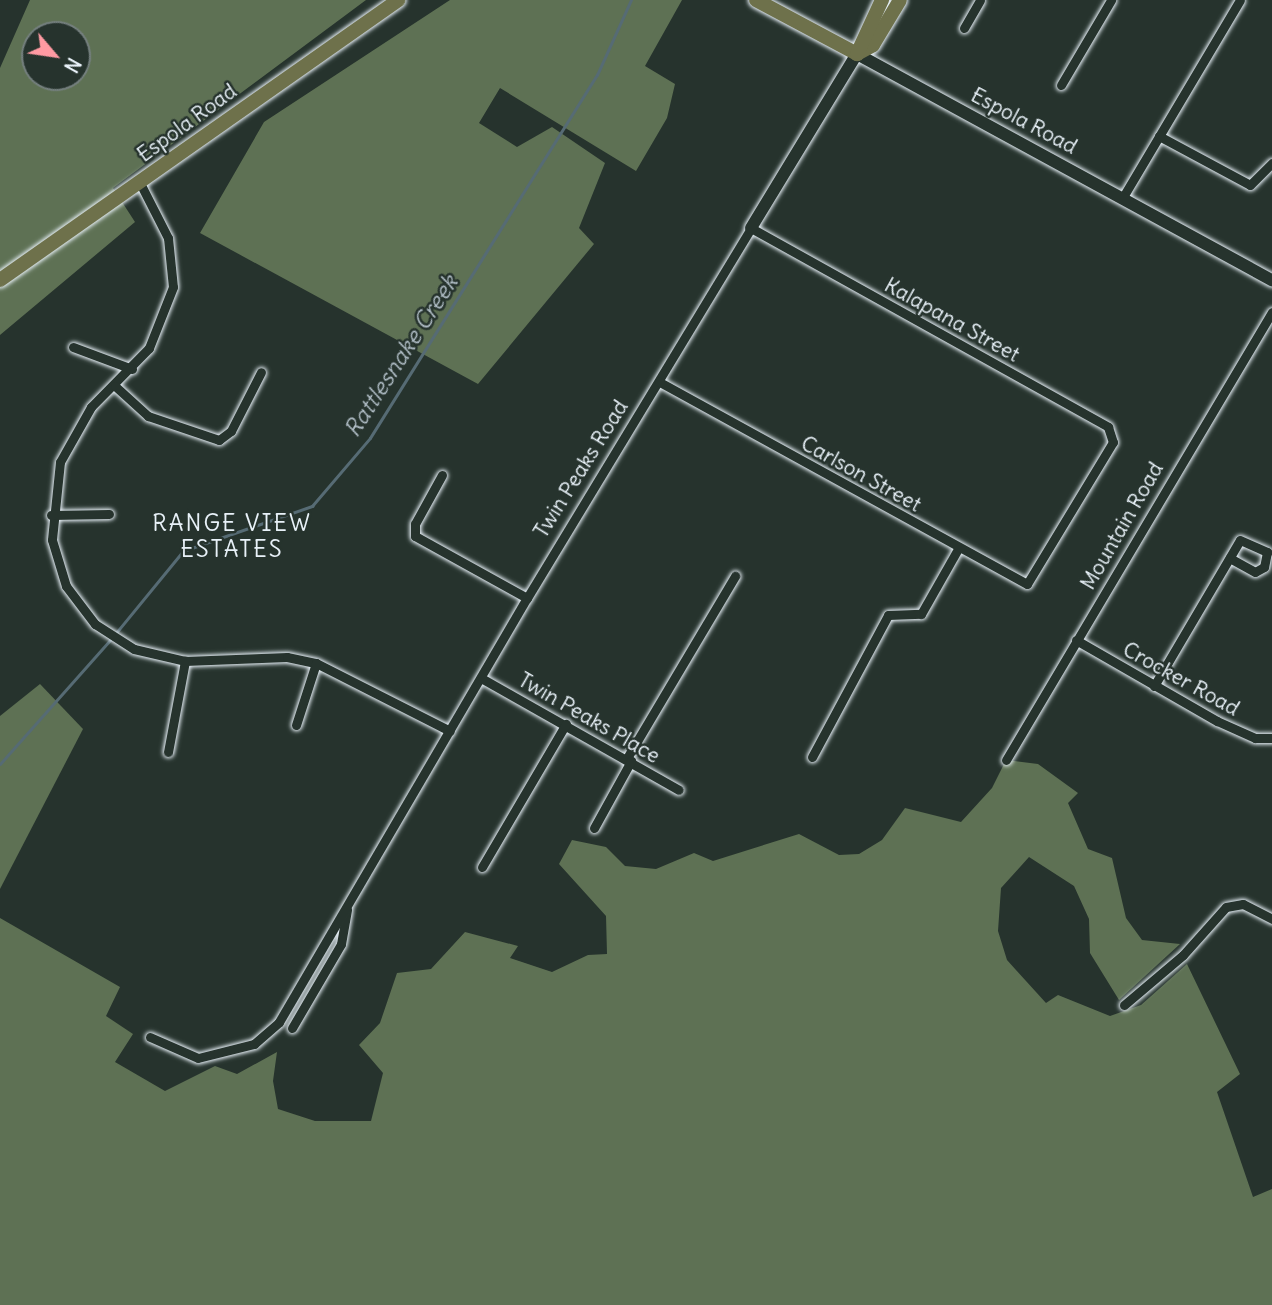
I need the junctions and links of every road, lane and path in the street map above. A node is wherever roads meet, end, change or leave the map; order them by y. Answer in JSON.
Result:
{"nodes":[{"id":1,"x":397,"y":0,"type":"edge"},
{"id":2,"x":756,"y":0,"type":"edge"},
{"id":3,"x":882,"y":0,"type":"edge"},
{"id":4,"x":900,"y":0,"type":"edge"},
{"id":5,"x":980,"y":0,"type":"edge"},
{"id":6,"x":1111,"y":0,"type":"edge"},
{"id":7,"x":1240,"y":0,"type":"edge"},
{"id":8,"x":964,"y":28,"type":"dead end"},
{"id":9,"x":857,"y":54,"type":"junction"},
{"id":10,"x":1061,"y":85,"type":"dead end"},
{"id":11,"x":1159,"y":136,"type":"junction"},
{"id":12,"x":1272,"y":163,"type":"edge"},
{"id":13,"x":140,"y":183,"type":"junction"},
{"id":14,"x":1123,"y":197,"type":"junction"},
{"id":15,"x":751,"y":228,"type":"junction"},
{"id":16,"x":1272,"y":279,"type":"edge"},
{"id":17,"x":0,"y":280,"type":"edge"},
{"id":18,"x":1272,"y":312,"type":"edge"},
{"id":19,"x":73,"y":347,"type":"dead end"},
{"id":20,"x":132,"y":369,"type":"junction"},
{"id":21,"x":261,"y":372,"type":"dead end"},
{"id":22,"x":659,"y":382,"type":"junction"},
{"id":23,"x":115,"y":386,"type":"junction"},
{"id":24,"x":442,"y":475,"type":"dead end"},
{"id":25,"x":51,"y":514,"type":"junction"},
{"id":26,"x":109,"y":514,"type":"dead end"},
{"id":27,"x":958,"y":549,"type":"junction"},
{"id":28,"x":1230,"y":558,"type":"dead end"},
{"id":29,"x":1039,"y":567,"type":"joint"},
{"id":30,"x":735,"y":576,"type":"dead end"},
{"id":31,"x":527,"y":598,"type":"junction"},
{"id":32,"x":1076,"y":640,"type":"junction"},
{"id":33,"x":184,"y":661,"type":"junction"},
{"id":34,"x":316,"y":663,"type":"junction"},
{"id":35,"x":481,"y":678,"type":"junction"},
{"id":36,"x":1154,"y":686,"type":"junction"},
{"id":37,"x":566,"y":724,"type":"junction"},
{"id":38,"x":296,"y":725,"type":"dead end"},
{"id":39,"x":450,"y":731,"type":"junction"},
{"id":40,"x":1272,"y":738,"type":"edge"},
{"id":41,"x":168,"y":752,"type":"dead end"},
{"id":42,"x":812,"y":757,"type":"dead end"},
{"id":43,"x":629,"y":760,"type":"junction"},
{"id":44,"x":1006,"y":760,"type":"dead end"},
{"id":45,"x":679,"y":790,"type":"dead end"},
{"id":46,"x":594,"y":828,"type":"dead end"},
{"id":47,"x":482,"y":867,"type":"dead end"},
{"id":48,"x":347,"y":909,"type":"junction"},
{"id":49,"x":1272,"y":919,"type":"edge"},
{"id":50,"x":1124,"y":1005,"type":"dead end"},
{"id":51,"x":292,"y":1028,"type":"dead end"},
{"id":52,"x":150,"y":1037,"type":"dead end"}],
"edges":[{"from":1,"to":13,"type":"main road","name":"Espola Road"},
{"from":2,"to":9,"type":"main road","name":"Espola Road"},
{"from":3,"to":9,"type":"main road","name":"Twin Peaks Road"},
{"from":4,"to":9,"type":"main road","name":"Twin Peaks Road"},
{"from":5,"to":8,"type":"street"},
{"from":6,"to":10,"type":"street"},
{"from":7,"to":11,"type":"street"},
{"from":9,"to":14,"type":"main road","name":"Espola Road"},
{"from":9,"to":15,"type":"main road","name":"Twin Peaks Road"},
{"from":11,"to":12,"type":"street"},
{"from":11,"to":14,"type":"street"},
{"from":13,"to":17,"type":"main road","name":"Espola Road"},
{"from":13,"to":20,"type":"street"},
{"from":14,"to":16,"type":"main road","name":"Espola Road"},
{"from":15,"to":22,"type":"street","name":"Twin Peaks Road"},
{"from":15,"to":29,"type":"street","name":"Kalapana Street"},
{"from":18,"to":32,"type":"street","name":"Mountain Road"},
{"from":19,"to":20,"type":"street"},
{"from":20,"to":23,"type":"street"},
{"from":21,"to":23,"type":"street"},
{"from":22,"to":27,"type":"street","name":"Carlson Street"},
{"from":22,"to":31,"type":"street","name":"Twin Peaks Road"},
{"from":23,"to":25,"type":"street"},
{"from":24,"to":31,"type":"street"},
{"from":25,"to":26,"type":"street"},
{"from":25,"to":33,"type":"street"},
{"from":27,"to":29,"type":"street","name":"Carlson Street"},
{"from":27,"to":42,"type":"street"},
{"from":28,"to":36,"type":"street"},
{"from":30,"to":43,"type":"street"},
{"from":31,"to":35,"type":"street","name":"Twin Peaks Road"},
{"from":32,"to":36,"type":"street","name":"Crocker Road"},
{"from":32,"to":44,"type":"street","name":"Mountain Road"},
{"from":33,"to":34,"type":"street"},
{"from":33,"to":41,"type":"street"},
{"from":34,"to":38,"type":"street"},
{"from":34,"to":39,"type":"street"},
{"from":35,"to":37,"type":"street","name":"Twin Peaks Place"},
{"from":35,"to":39,"type":"street","name":"Twin Peaks Road"},
{"from":36,"to":40,"type":"street","name":"Crocker Road"},
{"from":37,"to":43,"type":"street","name":"Twin Peaks Place"},
{"from":37,"to":47,"type":"street"},
{"from":39,"to":48,"type":"street","name":"Twin Peaks Road"},
{"from":43,"to":45,"type":"street","name":"Twin Peaks Place"},
{"from":43,"to":46,"type":"street"},
{"from":48,"to":51,"type":"street","name":"Twin Peaks Road"},
{"from":48,"to":52,"type":"street","name":"Twin Peaks Road"},
{"from":49,"to":50,"type":"street"}]}
